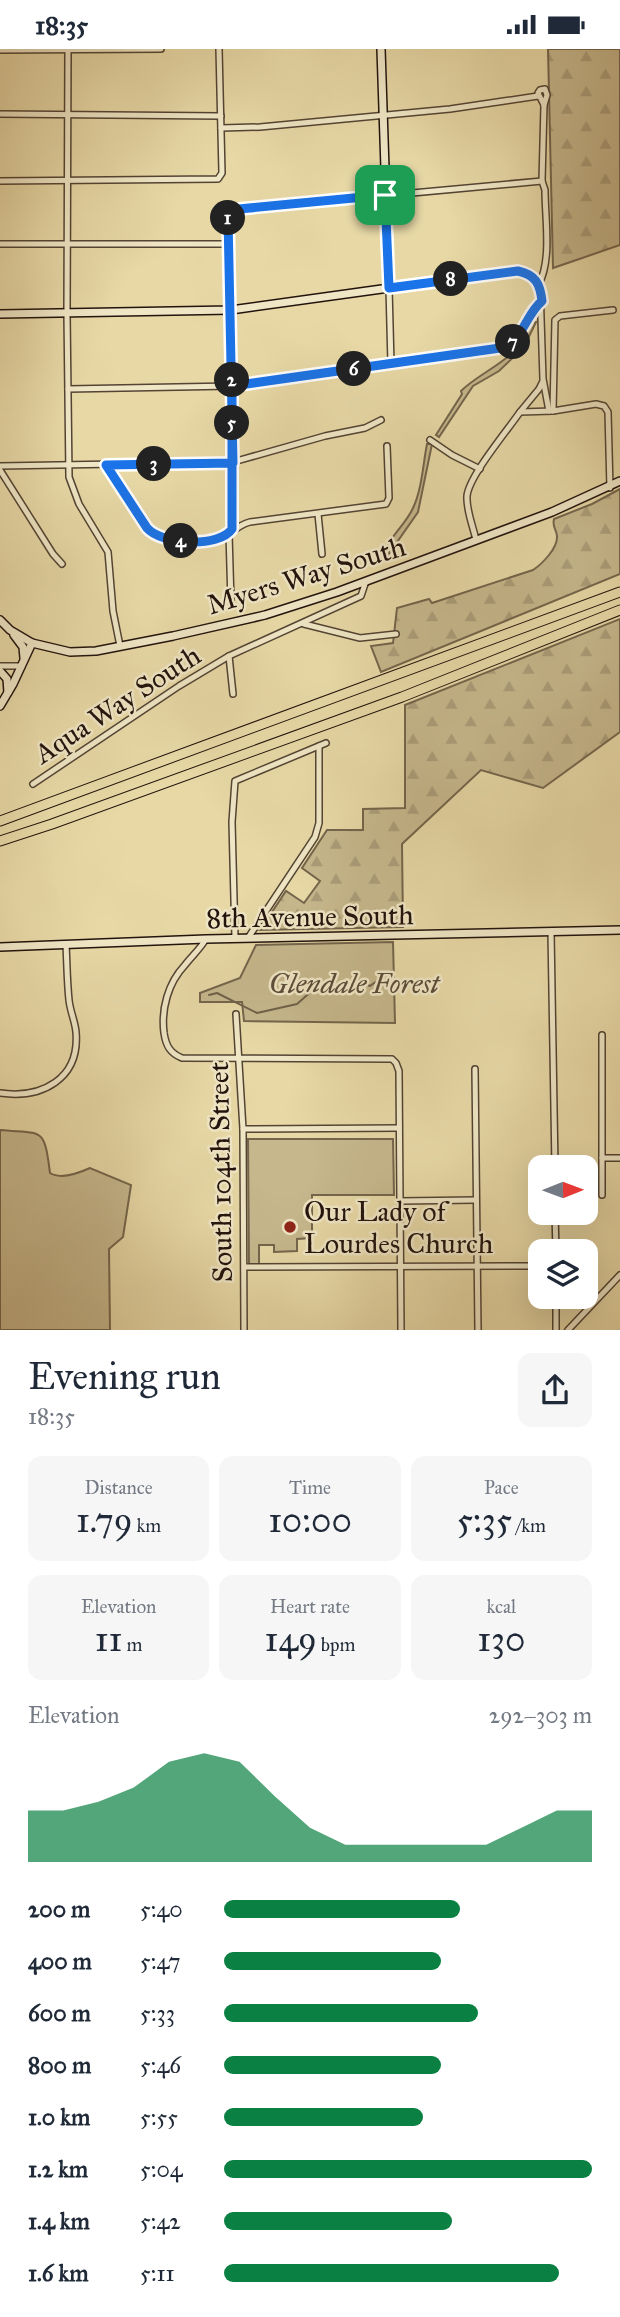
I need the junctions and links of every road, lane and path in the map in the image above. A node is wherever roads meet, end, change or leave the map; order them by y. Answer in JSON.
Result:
{"nodes":[{"id":1,"x":68,"y":49,"type":"edge"},
{"id":2,"x":161,"y":49,"type":"edge"},
{"id":3,"x":219,"y":49,"type":"edge"},
{"id":4,"x":380,"y":49,"type":"edge"},
{"id":5,"x":0,"y":50,"type":"edge"},
{"id":6,"x":0,"y":114,"type":"edge"},
{"id":7,"x":67,"y":114,"type":"junction"},
{"id":8,"x":383,"y":114,"type":"junction"},
{"id":9,"x":221,"y":116,"type":"junction"},
{"id":10,"x":221,"y":128,"type":"junction"},
{"id":11,"x":0,"y":181,"type":"edge"},
{"id":12,"x":67,"y":181,"type":"junction"},
{"id":13,"x":542,"y":181,"type":"junction"},
{"id":14,"x":385,"y":195,"type":"junction"},
{"id":15,"x":0,"y":244,"type":"edge"},
{"id":16,"x":67,"y":244,"type":"junction"},
{"id":17,"x":229,"y":244,"type":"junction"},
{"id":18,"x":539,"y":285,"type":"junction"},
{"id":19,"x":389,"y":288,"type":"junction"},
{"id":20,"x":542,"y":301,"type":"junction"},
{"id":21,"x":230,"y":310,"type":"junction"},
{"id":22,"x":613,"y":310,"type":"dead end"},
{"id":23,"x":0,"y":314,"type":"edge"},
{"id":24,"x":66,"y":314,"type":"junction"},
{"id":25,"x":391,"y":364,"type":"junction"},
{"id":26,"x":543,"y":379,"type":"junction"},
{"id":27,"x":232,"y":386,"type":"junction"},
{"id":28,"x":68,"y":389,"type":"junction"},
{"id":29,"x":551,"y":411,"type":"junction"},
{"id":30,"x":520,"y":412,"type":"junction"},
{"id":31,"x":382,"y":420,"type":"dead end"},
{"id":32,"x":430,"y":440,"type":"dead end"},
{"id":33,"x":387,"y":446,"type":"dead end"},
{"id":34,"x":233,"y":463,"type":"junction"},
{"id":35,"x":68,"y":465,"type":"junction"},
{"id":36,"x":106,"y":465,"type":"junction"},
{"id":37,"x":0,"y":468,"type":"edge"},
{"id":38,"x":480,"y":468,"type":"junction"},
{"id":39,"x":620,"y":481,"type":"edge"},
{"id":40,"x":610,"y":488,"type":"junction"},
{"id":41,"x":318,"y":514,"type":"junction"},
{"id":42,"x":231,"y":532,"type":"junction"},
{"id":43,"x":476,"y":540,"type":"junction"},
{"id":44,"x":322,"y":554,"type":"dead end"},
{"id":45,"x":62,"y":564,"type":"dead end"},
{"id":46,"x":366,"y":581,"type":"junction"},
{"id":47,"x":620,"y":592,"type":"edge"},
{"id":48,"x":231,"y":602,"type":"dead end"},
{"id":49,"x":620,"y":610,"type":"edge"},
{"id":50,"x":0,"y":620,"type":"edge"},
{"id":51,"x":304,"y":624,"type":"junction"},
{"id":52,"x":10,"y":630,"type":"junction"},
{"id":53,"x":396,"y":634,"type":"dead end"},
{"id":54,"x":32,"y":643,"type":"junction"},
{"id":55,"x":120,"y":646,"type":"junction"},
{"id":56,"x":56,"y":650,"type":"junction"},
{"id":57,"x":229,"y":656,"type":"junction"},
{"id":58,"x":23,"y":664,"type":"junction"},
{"id":59,"x":0,"y":666,"type":"edge"},
{"id":60,"x":0,"y":671,"type":"edge"},
{"id":61,"x":233,"y":694,"type":"dead end"},
{"id":62,"x":7,"y":696,"type":"junction"},
{"id":63,"x":0,"y":706,"type":"edge"},
{"id":64,"x":326,"y":743,"type":"dead end"},
{"id":65,"x":319,"y":746,"type":"junction"},
{"id":66,"x":33,"y":784,"type":"dead end"},
{"id":67,"x":0,"y":821,"type":"edge"},
{"id":68,"x":0,"y":841,"type":"edge"},
{"id":69,"x":620,"y":930,"type":"edge"},
{"id":70,"x":551,"y":932,"type":"junction"},
{"id":71,"x":235,"y":938,"type":"junction"},
{"id":72,"x":248,"y":938,"type":"junction"},
{"id":73,"x":206,"y":939,"type":"junction"},
{"id":74,"x":66,"y":945,"type":"junction"},
{"id":75,"x":0,"y":947,"type":"edge"},
{"id":76,"x":236,"y":1014,"type":"dead end"},
{"id":77,"x":602,"y":1035,"type":"dead end"},
{"id":78,"x":239,"y":1059,"type":"junction"},
{"id":79,"x":475,"y":1069,"type":"dead end"},
{"id":80,"x":0,"y":1093,"type":"edge"},
{"id":81,"x":399,"y":1128,"type":"junction"},
{"id":82,"x":243,"y":1129,"type":"junction"},
{"id":83,"x":555,"y":1155,"type":"edge"},
{"id":84,"x":602,"y":1158,"type":"junction"},
{"id":85,"x":620,"y":1158,"type":"edge"},
{"id":86,"x":603,"y":1195,"type":"dead end"},
{"id":87,"x":476,"y":1200,"type":"junction"},
{"id":88,"x":400,"y":1201,"type":"junction"},
{"id":89,"x":400,"y":1265,"type":"junction"},
{"id":90,"x":528,"y":1266,"type":"edge"},
{"id":91,"x":244,"y":1267,"type":"junction"},
{"id":92,"x":478,"y":1267,"type":"junction"},
{"id":93,"x":620,"y":1275,"type":"edge"},
{"id":94,"x":556,"y":1309,"type":"edge"},
{"id":95,"x":244,"y":1330,"type":"edge"},
{"id":96,"x":401,"y":1330,"type":"edge"},
{"id":97,"x":478,"y":1330,"type":"edge"},
{"id":98,"x":556,"y":1330,"type":"edge"},
{"id":99,"x":568,"y":1330,"type":"edge"}],
"edges":[{"from":1,"to":2,"type":"street"},
{"from":1,"to":5,"type":"street"},
{"from":1,"to":7,"type":"street"},
{"from":3,"to":9,"type":"street"},
{"from":4,"to":8,"type":"street"},
{"from":6,"to":7,"type":"street"},
{"from":7,"to":9,"type":"street"},
{"from":7,"to":12,"type":"street"},
{"from":8,"to":10,"type":"street"},
{"from":8,"to":13,"type":"street"},
{"from":8,"to":14,"type":"street"},
{"from":9,"to":10,"type":"street"},
{"from":10,"to":12,"type":"street"},
{"from":11,"to":12,"type":"street"},
{"from":12,"to":16,"type":"street"},
{"from":13,"to":14,"type":"street"},
{"from":13,"to":18,"type":"street"},
{"from":14,"to":17,"type":"street"},
{"from":14,"to":19,"type":"street"},
{"from":15,"to":16,"type":"street"},
{"from":16,"to":17,"type":"street"},
{"from":16,"to":24,"type":"street"},
{"from":17,"to":21,"type":"street"},
{"from":18,"to":19,"type":"street"},
{"from":18,"to":20,"type":"street"},
{"from":19,"to":21,"type":"street"},
{"from":19,"to":25,"type":"street"},
{"from":20,"to":25,"type":"street"},
{"from":20,"to":26,"type":"street"},
{"from":21,"to":24,"type":"street"},
{"from":21,"to":27,"type":"street"},
{"from":22,"to":29,"type":"street"},
{"from":23,"to":24,"type":"street"},
{"from":24,"to":28,"type":"street"},
{"from":25,"to":27,"type":"street"},
{"from":26,"to":29,"type":"street"},
{"from":26,"to":30,"type":"street"},
{"from":27,"to":28,"type":"street"},
{"from":27,"to":34,"type":"street"},
{"from":28,"to":35,"type":"street"},
{"from":29,"to":30,"type":"street"},
{"from":29,"to":40,"type":"street"},
{"from":30,"to":38,"type":"street"},
{"from":31,"to":34,"type":"street"},
{"from":32,"to":38,"type":"street"},
{"from":33,"to":41,"type":"street"},
{"from":34,"to":36,"type":"street"},
{"from":34,"to":42,"type":"street"},
{"from":35,"to":36,"type":"street"},
{"from":35,"to":37,"type":"street"},
{"from":35,"to":55,"type":"street"},
{"from":36,"to":42,"type":"street"},
{"from":37,"to":45,"type":"street"},
{"from":38,"to":43,"type":"street"},
{"from":39,"to":40,"type":"street","name":"Myers Way South"},
{"from":40,"to":43,"type":"street","name":"Myers Way South"},
{"from":41,"to":42,"type":"street"},
{"from":41,"to":44,"type":"street"},
{"from":42,"to":48,"type":"street"},
{"from":43,"to":46,"type":"street","name":"Myers Way South"},
{"from":46,"to":51,"type":"street","name":"Aqua Way South"},
{"from":46,"to":55,"type":"street","name":"Myers Way South"},
{"from":47,"to":67,"type":"highway"},
{"from":49,"to":68,"type":"highway"},
{"from":50,"to":52,"type":"street","name":"Myers Way South"},
{"from":51,"to":53,"type":"street"},
{"from":51,"to":57,"type":"street","name":"Aqua Way South"},
{"from":52,"to":54,"type":"street","name":"Myers Way South"},
{"from":52,"to":58,"type":"street"},
{"from":54,"to":56,"type":"street","name":"Myers Way South"},
{"from":54,"to":58,"type":"street"},
{"from":55,"to":56,"type":"street","name":"Myers Way South"},
{"from":56,"to":58,"type":"street"},
{"from":57,"to":61,"type":"street"},
{"from":57,"to":66,"type":"street","name":"Aqua Way South"},
{"from":58,"to":59,"type":"street"},
{"from":58,"to":62,"type":"street"},
{"from":60,"to":62,"type":"street"},
{"from":62,"to":63,"type":"street"},
{"from":64,"to":65,"type":"street"},
{"from":65,"to":71,"type":"street"},
{"from":65,"to":72,"type":"street"},
{"from":69,"to":70,"type":"street","name":"8th Avenue South"},
{"from":70,"to":72,"type":"street","name":"8th Avenue South"},
{"from":70,"to":83,"type":"street"},
{"from":71,"to":72,"type":"street","name":"8th Avenue South"},
{"from":71,"to":73,"type":"street","name":"8th Avenue South"},
{"from":73,"to":74,"type":"street","name":"8th Avenue South"},
{"from":73,"to":78,"type":"street"},
{"from":74,"to":75,"type":"street","name":"8th Avenue South"},
{"from":74,"to":80,"type":"street"},
{"from":76,"to":78,"type":"street","name":"South 104th Street"},
{"from":77,"to":84,"type":"street"},
{"from":78,"to":81,"type":"street"},
{"from":78,"to":82,"type":"street","name":"South 104th Street"},
{"from":79,"to":87,"type":"street"},
{"from":81,"to":82,"type":"street"},
{"from":81,"to":88,"type":"street"},
{"from":82,"to":91,"type":"street","name":"South 104th Street"},
{"from":84,"to":85,"type":"street"},
{"from":84,"to":86,"type":"street"},
{"from":87,"to":88,"type":"street"},
{"from":87,"to":92,"type":"street"},
{"from":88,"to":89,"type":"street"},
{"from":89,"to":91,"type":"street"},
{"from":89,"to":92,"type":"street"},
{"from":89,"to":96,"type":"street"},
{"from":90,"to":92,"type":"street"},
{"from":91,"to":95,"type":"street","name":"South 104th Street"},
{"from":92,"to":97,"type":"street"},
{"from":93,"to":99,"type":"street"},
{"from":94,"to":98,"type":"street"}]}
